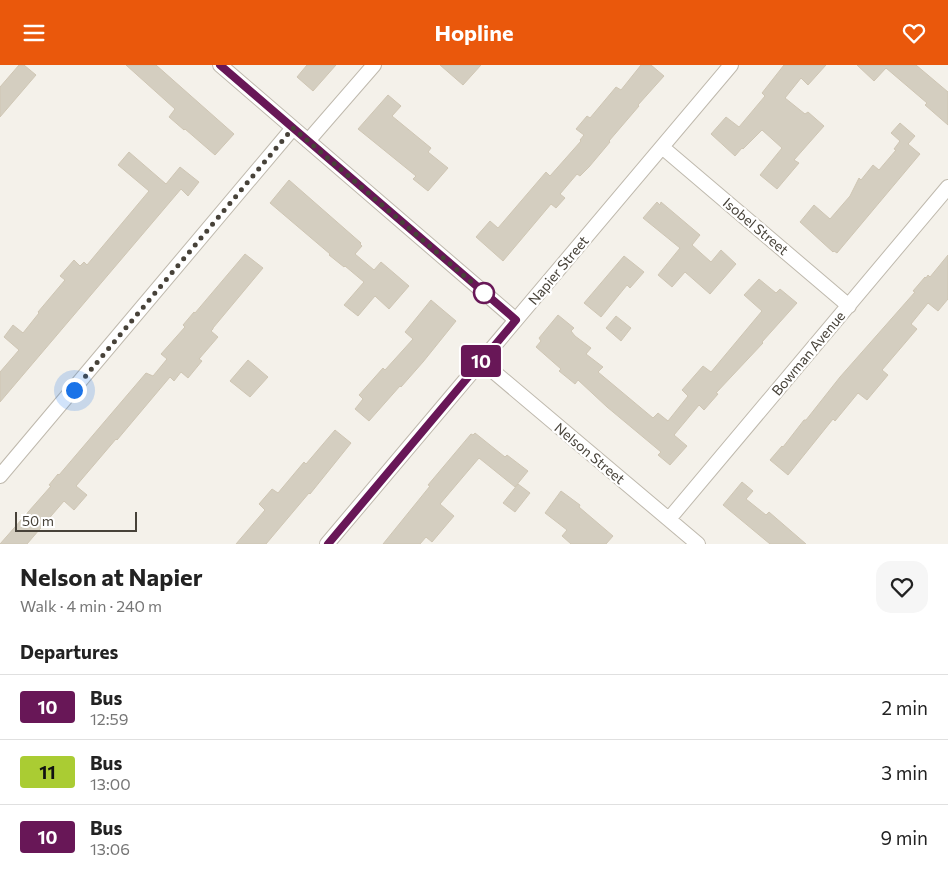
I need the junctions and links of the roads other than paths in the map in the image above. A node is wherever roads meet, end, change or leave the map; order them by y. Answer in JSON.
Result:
{"nodes":[{"id":1,"x":220,"y":65,"type":"edge"},
{"id":2,"x":374,"y":65,"type":"edge"},
{"id":3,"x":731,"y":65,"type":"edge"},
{"id":4,"x":293,"y":128,"type":"junction"},
{"id":5,"x":308,"y":141,"type":"junction"},
{"id":6,"x":662,"y":147,"type":"junction"},
{"id":7,"x":948,"y":187,"type":"edge"},
{"id":8,"x":849,"y":305,"type":"junction"},
{"id":9,"x":516,"y":320,"type":"junction"},
{"id":10,"x":481,"y":361,"type":"junction"},
{"id":11,"x":0,"y":476,"type":"edge"},
{"id":12,"x":669,"y":519,"type":"junction"},
{"id":13,"x":328,"y":544,"type":"edge"},
{"id":14,"x":698,"y":544,"type":"edge"}],
"edges":[{"from":1,"to":4,"type":"street"},
{"from":2,"to":5,"type":"street"},
{"from":3,"to":6,"type":"street","name":"Napier Street"},
{"from":4,"to":5,"type":"street"},
{"from":4,"to":11,"type":"street"},
{"from":5,"to":9,"type":"street"},
{"from":6,"to":8,"type":"street","name":"Isobel Street"},
{"from":6,"to":9,"type":"street","name":"Napier Street"},
{"from":7,"to":8,"type":"street","name":"Bowman Avenue"},
{"from":8,"to":12,"type":"street","name":"Bowman Avenue"},
{"from":9,"to":10,"type":"street","name":"Napier Street"},
{"from":10,"to":12,"type":"street","name":"Nelson Street"},
{"from":10,"to":13,"type":"street","name":"Napier Street"},
{"from":12,"to":14,"type":"street","name":"Nelson Street"}]}
